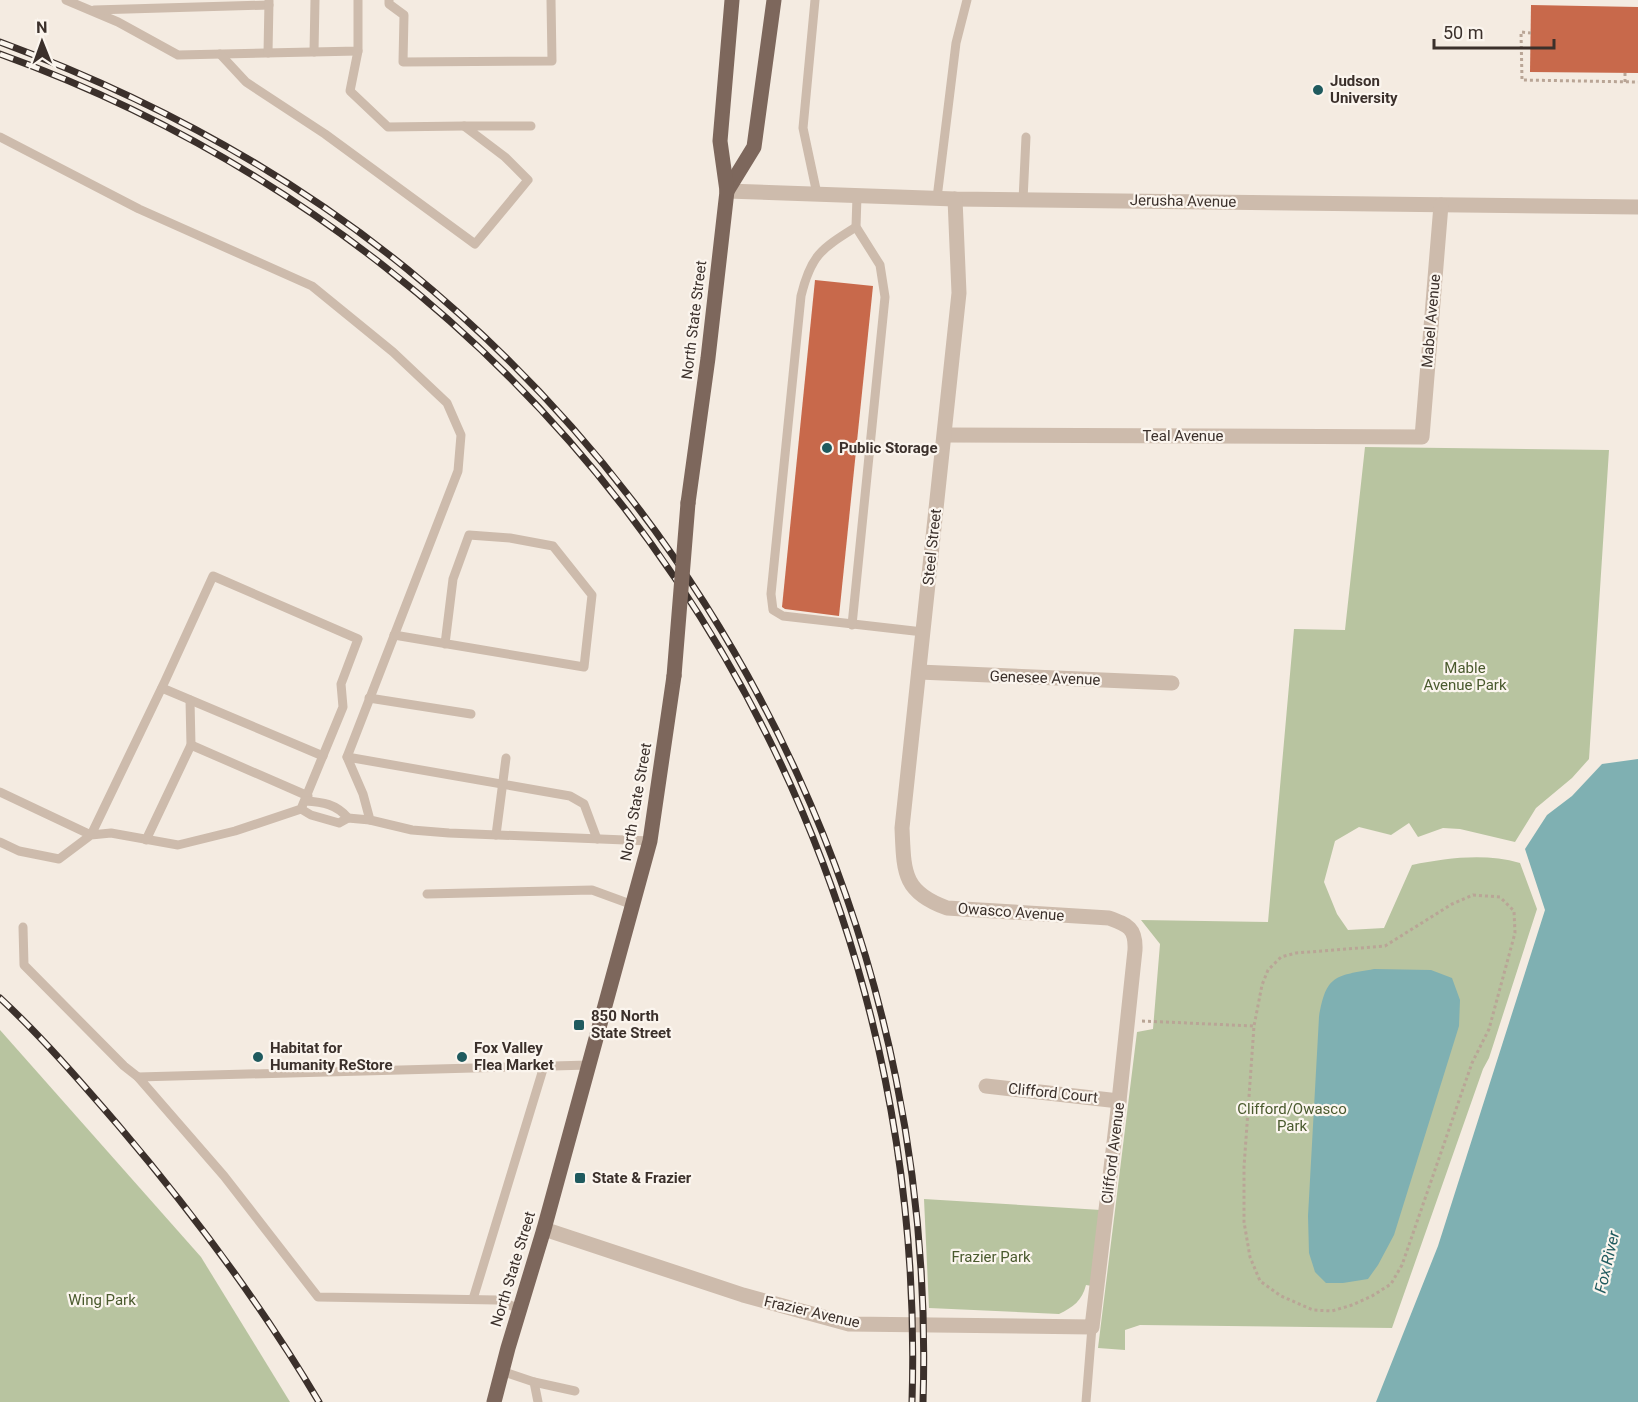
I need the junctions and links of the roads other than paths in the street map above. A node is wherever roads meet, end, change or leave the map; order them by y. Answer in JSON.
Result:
{"nodes":[{"id":1,"x":66,"y":0,"type":"edge"},
{"id":2,"x":315,"y":0,"type":"edge"},
{"id":3,"x":358,"y":0,"type":"edge"},
{"id":4,"x":389,"y":0,"type":"edge"},
{"id":5,"x":551,"y":0,"type":"edge"},
{"id":6,"x":732,"y":0,"type":"edge"},
{"id":7,"x":774,"y":0,"type":"edge"},
{"id":8,"x":815,"y":0,"type":"edge"},
{"id":9,"x":967,"y":0,"type":"edge"},
{"id":10,"x":269,"y":3,"type":"edge"},
{"id":11,"x":90,"y":10,"type":"junction"},
{"id":12,"x":358,"y":51,"type":"junction"},
{"id":13,"x":314,"y":52,"type":"junction"},
{"id":14,"x":268,"y":53,"type":"junction"},
{"id":15,"x":220,"y":54,"type":"junction"},
{"id":16,"x":464,"y":126,"type":"junction"},
{"id":17,"x":531,"y":126,"type":"dead end"},
{"id":18,"x":0,"y":137,"type":"edge"},
{"id":19,"x":1026,"y":137,"type":"dead end"},
{"id":20,"x":727,"y":191,"type":"junction"},
{"id":21,"x":817,"y":194,"type":"junction"},
{"id":22,"x":857,"y":196,"type":"junction"},
{"id":23,"x":937,"y":198,"type":"junction"},
{"id":24,"x":955,"y":199,"type":"junction"},
{"id":25,"x":1023,"y":200,"type":"junction"},
{"id":26,"x":1441,"y":205,"type":"junction"},
{"id":27,"x":1638,"y":207,"type":"edge"},
{"id":28,"x":856,"y":227,"type":"junction"},
{"id":29,"x":945,"y":435,"type":"junction"},
{"id":30,"x":1422,"y":437,"type":"joint"},
{"id":31,"x":852,"y":625,"type":"junction"},
{"id":32,"x":923,"y":632,"type":"junction"},
{"id":33,"x":394,"y":635,"type":"junction"},
{"id":34,"x":445,"y":644,"type":"junction"},
{"id":35,"x":919,"y":672,"type":"junction"},
{"id":36,"x":1172,"y":683,"type":"dead end"},
{"id":37,"x":162,"y":688,"type":"junction"},
{"id":38,"x":369,"y":698,"type":"junction"},
{"id":39,"x":190,"y":700,"type":"junction"},
{"id":40,"x":471,"y":714,"type":"dead end"},
{"id":41,"x":191,"y":745,"type":"junction"},
{"id":42,"x":323,"y":756,"type":"junction"},
{"id":43,"x":347,"y":757,"type":"junction"},
{"id":44,"x":506,"y":758,"type":"dead end"},
{"id":45,"x":503,"y":783,"type":"junction"},
{"id":46,"x":0,"y":792,"type":"edge"},
{"id":47,"x":305,"y":802,"type":"junction"},
{"id":48,"x":348,"y":818,"type":"junction"},
{"id":49,"x":370,"y":820,"type":"junction"},
{"id":50,"x":91,"y":835,"type":"junction"},
{"id":51,"x":496,"y":835,"type":"junction"},
{"id":52,"x":597,"y":839,"type":"junction"},
{"id":53,"x":146,"y":840,"type":"junction"},
{"id":54,"x":650,"y":841,"type":"junction"},
{"id":55,"x":0,"y":842,"type":"edge"},
{"id":56,"x":917,"y":893,"type":"joint"},
{"id":57,"x":427,"y":894,"type":"dead end"},
{"id":58,"x":633,"y":904,"type":"junction"},
{"id":59,"x":1109,"y":918,"type":"joint"},
{"id":60,"x":23,"y":927,"type":"dead end"},
{"id":61,"x":589,"y":1065,"type":"junction"},
{"id":62,"x":544,"y":1066,"type":"junction"},
{"id":63,"x":138,"y":1077,"type":"junction"},
{"id":64,"x":986,"y":1086,"type":"dead end"},
{"id":65,"x":1119,"y":1101,"type":"junction"},
{"id":66,"x":544,"y":1229,"type":"junction"},
{"id":67,"x":473,"y":1299,"type":"junction"},
{"id":68,"x":520,"y":1309,"type":"junction"},
{"id":69,"x":1092,"y":1327,"type":"junction"},
{"id":70,"x":501,"y":1371,"type":"junction"},
{"id":71,"x":534,"y":1382,"type":"junction"},
{"id":72,"x":575,"y":1391,"type":"dead end"},
{"id":73,"x":494,"y":1402,"type":"edge"},
{"id":74,"x":538,"y":1402,"type":"edge"},
{"id":75,"x":1086,"y":1402,"type":"edge"}],
"edges":[{"from":1,"to":11,"type":"lane"},
{"from":2,"to":13,"type":"lane"},
{"from":3,"to":12,"type":"lane"},
{"from":4,"to":5,"type":"lane"},
{"from":6,"to":20,"type":"main road","name":"North State Street"},
{"from":7,"to":20,"type":"main road","name":"North State Street"},
{"from":8,"to":21,"type":"lane"},
{"from":9,"to":23,"type":"lane"},
{"from":10,"to":11,"type":"lane"},
{"from":10,"to":14,"type":"lane"},
{"from":11,"to":15,"type":"lane"},
{"from":12,"to":13,"type":"lane"},
{"from":12,"to":16,"type":"lane"},
{"from":13,"to":14,"type":"lane"},
{"from":14,"to":15,"type":"lane"},
{"from":15,"to":16,"type":"lane"},
{"from":16,"to":17,"type":"lane"},
{"from":18,"to":33,"type":"lane"},
{"from":19,"to":25,"type":"lane"},
{"from":20,"to":21,"type":"street","name":"Jerusha Avenue"},
{"from":20,"to":54,"type":"main road","name":"North State Street","bridge":true},
{"from":21,"to":22,"type":"street","name":"Jerusha Avenue"},
{"from":22,"to":23,"type":"street","name":"Jerusha Avenue"},
{"from":22,"to":28,"type":"lane"},
{"from":23,"to":24,"type":"street","name":"Jerusha Avenue"},
{"from":24,"to":25,"type":"street","name":"Jerusha Avenue"},
{"from":24,"to":29,"type":"street","name":"Steel Street"},
{"from":25,"to":26,"type":"street","name":"Jerusha Avenue"},
{"from":26,"to":27,"type":"street","name":"Jerusha Avenue"},
{"from":26,"to":30,"type":"street","name":"Mabel Avenue"},
{"from":28,"to":31,"type":"lane"},
{"from":28,"to":31,"type":"lane"},
{"from":29,"to":30,"type":"street","name":"Teal Avenue"},
{"from":29,"to":32,"type":"street","name":"Steel Street"},
{"from":31,"to":32,"type":"lane"},
{"from":32,"to":35,"type":"street","name":"Steel Street"},
{"from":33,"to":34,"type":"lane"},
{"from":33,"to":38,"type":"lane"},
{"from":34,"to":34,"type":"lane"},
{"from":35,"to":36,"type":"street","name":"Genesee Avenue"},
{"from":35,"to":56,"type":"street","name":"Steel Street"},
{"from":37,"to":39,"type":"lane"},
{"from":37,"to":42,"type":"lane"},
{"from":37,"to":50,"type":"lane"},
{"from":38,"to":40,"type":"lane"},
{"from":38,"to":43,"type":"lane"},
{"from":39,"to":41,"type":"lane"},
{"from":39,"to":42,"type":"lane"},
{"from":41,"to":47,"type":"lane"},
{"from":41,"to":53,"type":"lane"},
{"from":42,"to":47,"type":"lane"},
{"from":43,"to":45,"type":"lane"},
{"from":43,"to":49,"type":"lane"},
{"from":44,"to":45,"type":"lane"},
{"from":45,"to":51,"type":"lane"},
{"from":45,"to":52,"type":"lane"},
{"from":46,"to":50,"type":"lane"},
{"from":47,"to":48,"type":"lane"},
{"from":47,"to":48,"type":"lane"},
{"from":47,"to":53,"type":"lane"},
{"from":48,"to":49,"type":"lane"},
{"from":49,"to":51,"type":"lane"},
{"from":50,"to":53,"type":"lane"},
{"from":50,"to":55,"type":"lane"},
{"from":51,"to":52,"type":"lane"},
{"from":52,"to":54,"type":"lane"},
{"from":54,"to":58,"type":"main road","name":"North State Street"},
{"from":56,"to":59,"type":"street","name":"Owasco Avenue"},
{"from":57,"to":58,"type":"lane"},
{"from":58,"to":61,"type":"main road","name":"North State Street"},
{"from":59,"to":65,"type":"street","name":"Clifford Avenue"},
{"from":60,"to":63,"type":"lane"},
{"from":61,"to":62,"type":"lane"},
{"from":61,"to":66,"type":"main road","name":"North State Street"},
{"from":62,"to":63,"type":"lane"},
{"from":62,"to":67,"type":"lane"},
{"from":63,"to":67,"type":"lane"},
{"from":64,"to":65,"type":"street","name":"Clifford Court"},
{"from":65,"to":69,"type":"street","name":"Clifford Avenue"},
{"from":66,"to":68,"type":"main road","name":"North State Street"},
{"from":66,"to":69,"type":"street","name":"Frazier Avenue"},
{"from":67,"to":68,"type":"lane"},
{"from":68,"to":70,"type":"main road","name":"North State Street"},
{"from":69,"to":75,"type":"lane","name":"Clifford Avenue"},
{"from":70,"to":71,"type":"lane"},
{"from":70,"to":73,"type":"main road","name":"North State Street"},
{"from":71,"to":72,"type":"lane"},
{"from":71,"to":74,"type":"lane"}]}
